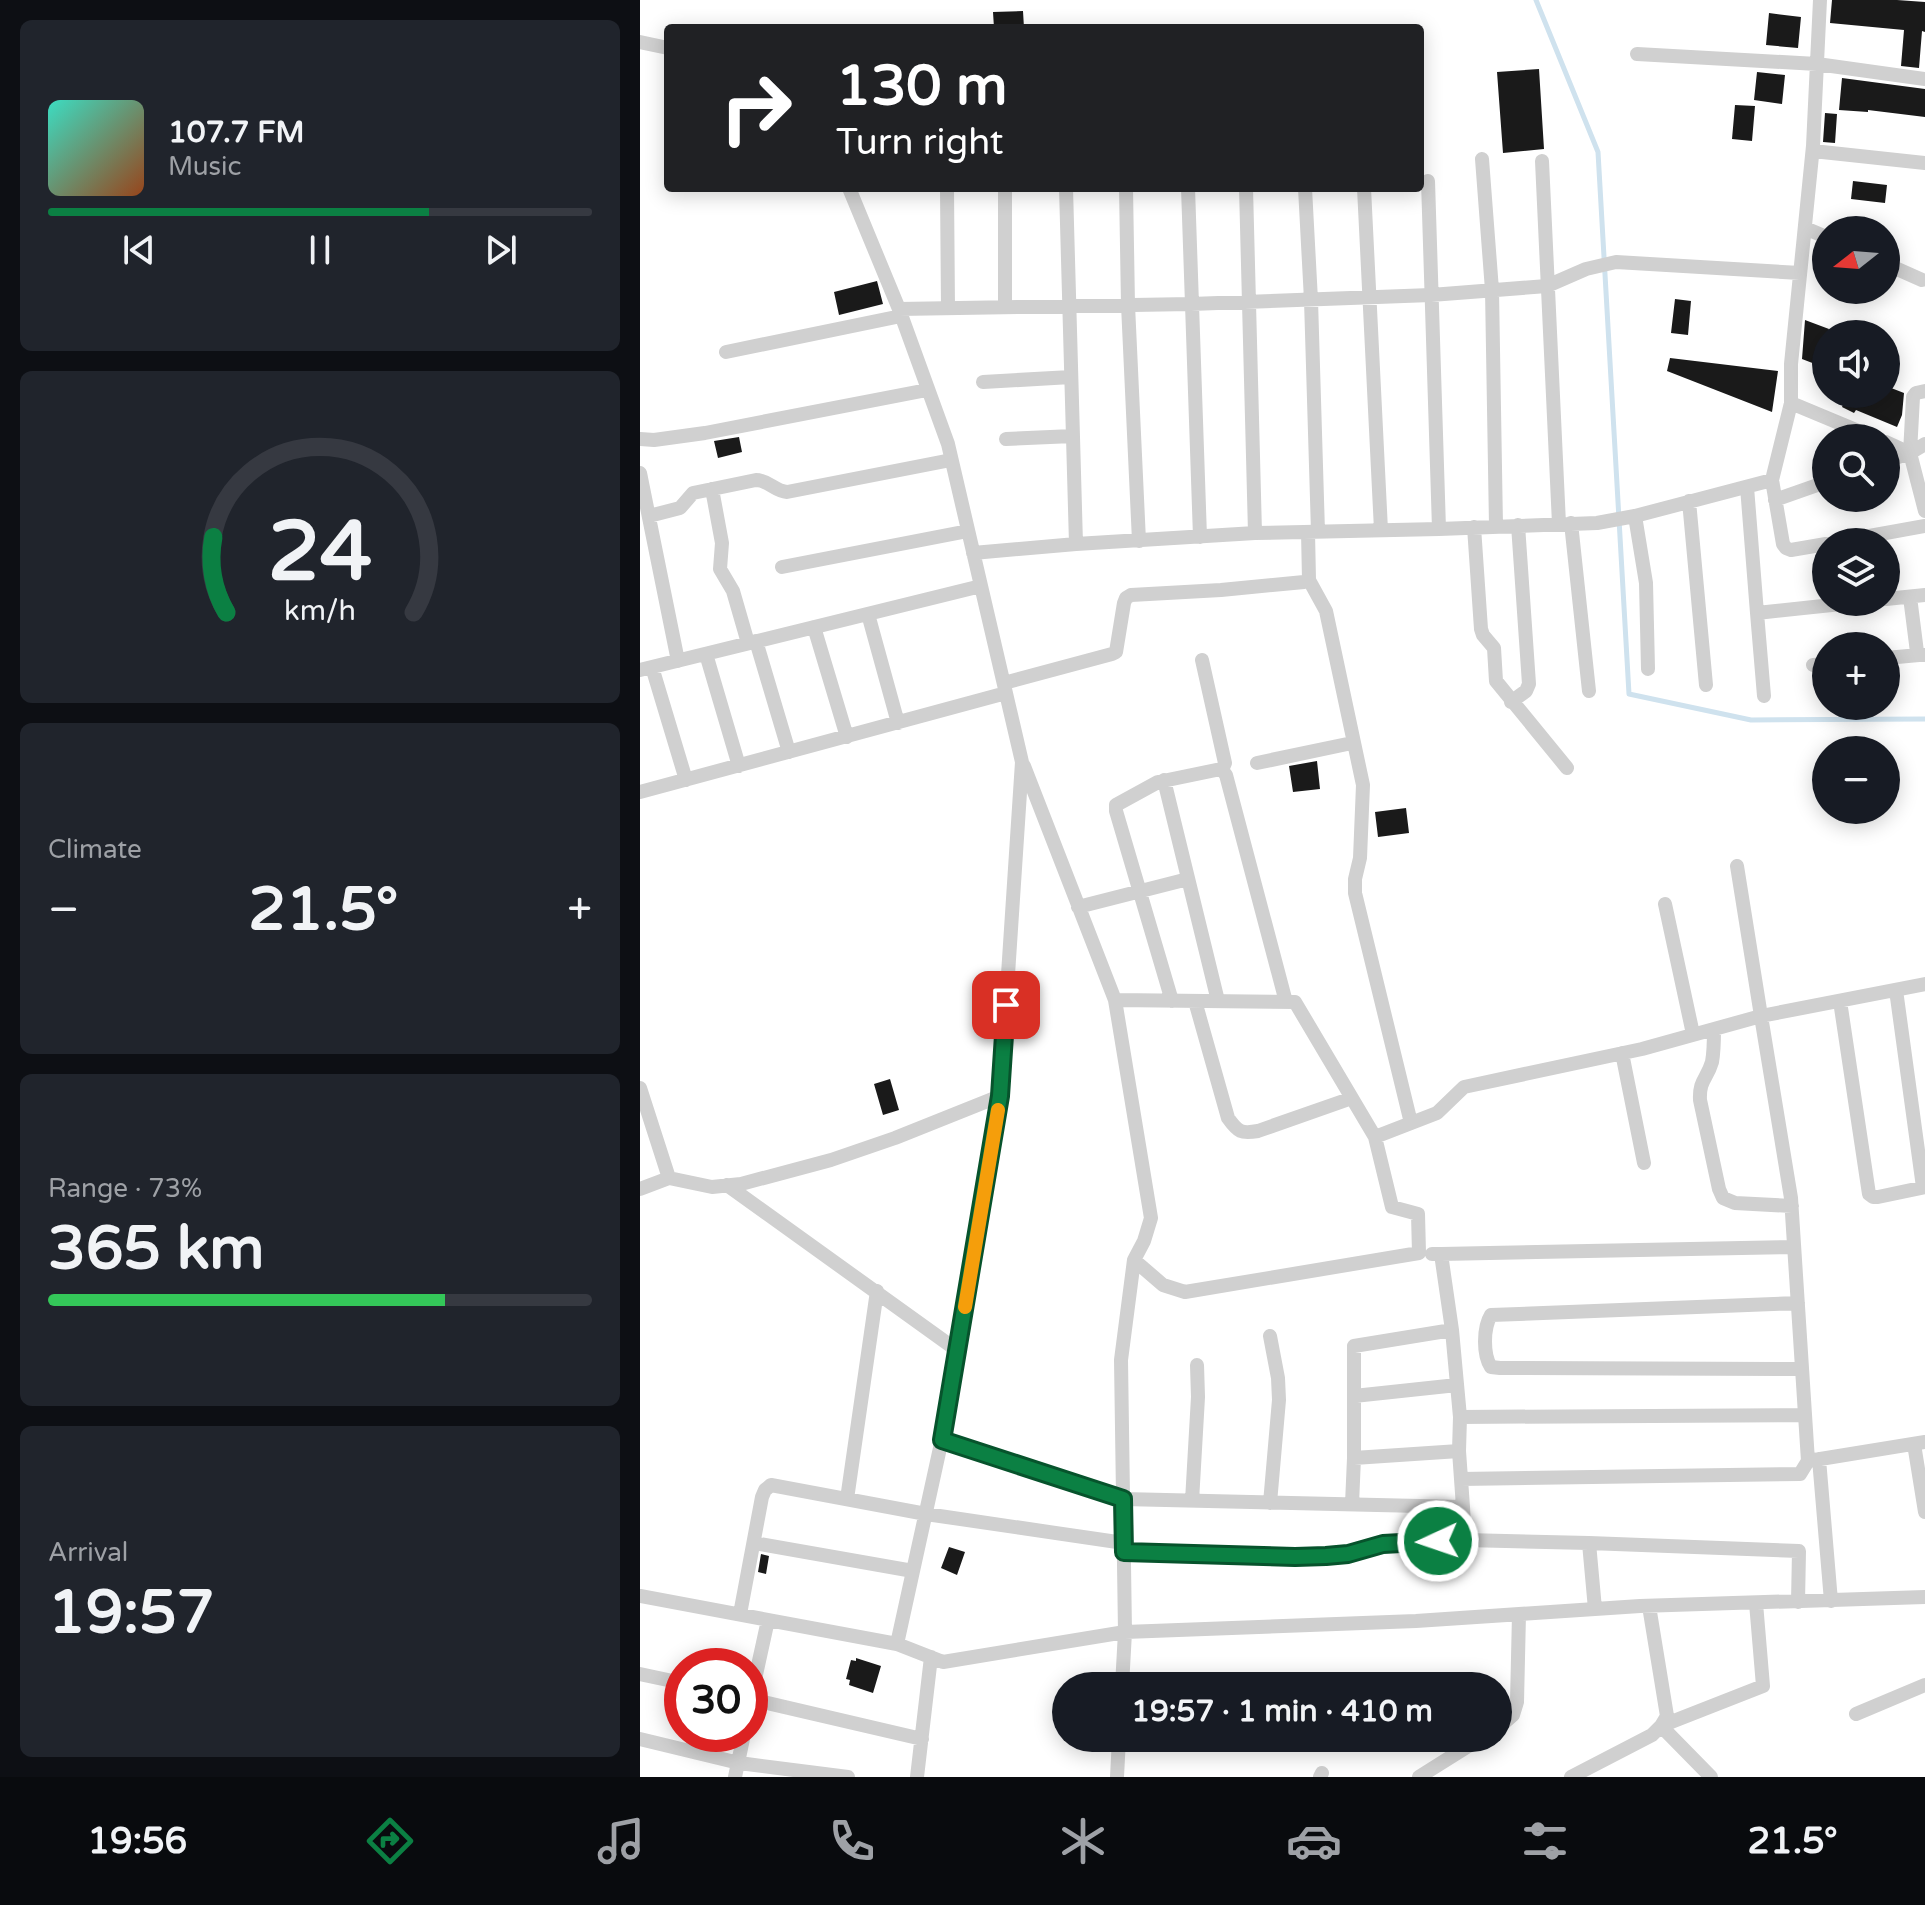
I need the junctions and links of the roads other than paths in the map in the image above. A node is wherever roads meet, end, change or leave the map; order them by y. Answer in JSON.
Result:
{"nodes":[{"id":1,"x":1820,"y":0,"type":"edge"},
{"id":2,"x":640,"y":42,"type":"edge"},
{"id":3,"x":664,"y":47,"type":"edge"},
{"id":4,"x":1637,"y":54,"type":"dead end"},
{"id":5,"x":1817,"y":64,"type":"junction"},
{"id":6,"x":1925,"y":79,"type":"edge"},
{"id":7,"x":1813,"y":151,"type":"junction"},
{"id":8,"x":1482,"y":159,"type":"dead end"},
{"id":9,"x":1542,"y":161,"type":"dead end"},
{"id":10,"x":1925,"y":163,"type":"edge"},
{"id":11,"x":1428,"y":181,"type":"dead end"},
{"id":12,"x":851,"y":192,"type":"edge"},
{"id":13,"x":947,"y":192,"type":"edge"},
{"id":14,"x":1005,"y":192,"type":"edge"},
{"id":15,"x":1066,"y":192,"type":"edge"},
{"id":16,"x":1126,"y":192,"type":"edge"},
{"id":17,"x":1188,"y":192,"type":"edge"},
{"id":18,"x":1246,"y":192,"type":"edge"},
{"id":19,"x":1305,"y":192,"type":"edge"},
{"id":20,"x":1364,"y":192,"type":"edge"},
{"id":21,"x":1805,"y":228,"type":"junction"},
{"id":22,"x":1812,"y":231,"type":"edge"},
{"id":23,"x":1900,"y":270,"type":"edge"},
{"id":24,"x":1800,"y":273,"type":"junction"},
{"id":25,"x":1922,"y":280,"type":"dead end"},
{"id":26,"x":1547,"y":286,"type":"junction"},
{"id":27,"x":1492,"y":290,"type":"junction"},
{"id":28,"x":1431,"y":295,"type":"junction"},
{"id":29,"x":1370,"y":297,"type":"junction"},
{"id":30,"x":1311,"y":300,"type":"junction"},
{"id":31,"x":1248,"y":302,"type":"junction"},
{"id":32,"x":1191,"y":304,"type":"junction"},
{"id":33,"x":1128,"y":305,"type":"junction"},
{"id":34,"x":1005,"y":306,"type":"junction"},
{"id":35,"x":1068,"y":306,"type":"junction"},
{"id":36,"x":948,"y":308,"type":"junction"},
{"id":37,"x":900,"y":313,"type":"junction"},
{"id":38,"x":726,"y":352,"type":"dead end"},
{"id":39,"x":1071,"y":377,"type":"junction"},
{"id":40,"x":983,"y":382,"type":"dead end"},
{"id":41,"x":927,"y":390,"type":"junction"},
{"id":42,"x":1925,"y":391,"type":"edge"},
{"id":43,"x":1791,"y":403,"type":"junction"},
{"id":44,"x":1841,"y":424,"type":"edge"},
{"id":45,"x":1073,"y":436,"type":"junction"},
{"id":46,"x":640,"y":439,"type":"edge"},
{"id":47,"x":1006,"y":439,"type":"dead end"},
{"id":48,"x":1925,"y":444,"type":"edge"},
{"id":49,"x":1900,"y":448,"type":"edge"},
{"id":50,"x":1910,"y":453,"type":"junction"},
{"id":51,"x":1900,"y":456,"type":"edge"},
{"id":52,"x":951,"y":460,"type":"junction"},
{"id":53,"x":640,"y":473,"type":"edge"},
{"id":54,"x":1772,"y":480,"type":"junction"},
{"id":55,"x":1747,"y":487,"type":"junction"},
{"id":56,"x":1812,"y":487,"type":"edge"},
{"id":57,"x":712,"y":489,"type":"junction"},
{"id":58,"x":1775,"y":500,"type":"junction"},
{"id":59,"x":1689,"y":501,"type":"junction"},
{"id":60,"x":1925,"y":508,"type":"edge"},
{"id":61,"x":649,"y":516,"type":"junction"},
{"id":62,"x":1630,"y":517,"type":"junction"},
{"id":63,"x":1565,"y":524,"type":"junction"},
{"id":64,"x":1518,"y":525,"type":"junction"},
{"id":65,"x":1496,"y":526,"type":"junction"},
{"id":66,"x":1925,"y":526,"type":"edge"},
{"id":67,"x":1474,"y":527,"type":"junction"},
{"id":68,"x":1439,"y":529,"type":"junction"},
{"id":69,"x":1381,"y":530,"type":"junction"},
{"id":70,"x":1900,"y":530,"type":"edge"},
{"id":71,"x":968,"y":531,"type":"junction"},
{"id":72,"x":1313,"y":532,"type":"junction"},
{"id":73,"x":1255,"y":533,"type":"junction"},
{"id":74,"x":1200,"y":537,"type":"junction"},
{"id":75,"x":1139,"y":541,"type":"junction"},
{"id":76,"x":1076,"y":544,"type":"junction"},
{"id":77,"x":1812,"y":546,"type":"edge"},
{"id":78,"x":973,"y":553,"type":"junction"},
{"id":79,"x":782,"y":567,"type":"dead end"},
{"id":80,"x":1309,"y":580,"type":"junction"},
{"id":81,"x":981,"y":586,"type":"junction"},
{"id":82,"x":1918,"y":596,"type":"edge"},
{"id":83,"x":1812,"y":607,"type":"edge"},
{"id":84,"x":1757,"y":613,"type":"junction"},
{"id":85,"x":868,"y":614,"type":"junction"},
{"id":86,"x":814,"y":627,"type":"junction"},
{"id":87,"x":752,"y":642,"type":"junction"},
{"id":88,"x":706,"y":654,"type":"junction"},
{"id":89,"x":1922,"y":655,"type":"edge"},
{"id":90,"x":1900,"y":657,"type":"edge"},
{"id":91,"x":1202,"y":660,"type":"dead end"},
{"id":92,"x":678,"y":661,"type":"junction"},
{"id":93,"x":646,"y":668,"type":"edge"},
{"id":94,"x":1648,"y":669,"type":"dead end"},
{"id":95,"x":1706,"y":685,"type":"dead end"},
{"id":96,"x":1005,"y":688,"type":"junction"},
{"id":97,"x":1589,"y":691,"type":"dead end"},
{"id":98,"x":1764,"y":696,"type":"dead end"},
{"id":99,"x":1511,"y":702,"type":"junction"},
{"id":100,"x":898,"y":723,"type":"junction"},
{"id":101,"x":847,"y":737,"type":"junction"},
{"id":102,"x":1352,"y":743,"type":"junction"},
{"id":103,"x":789,"y":752,"type":"junction"},
{"id":104,"x":1022,"y":762,"type":"junction"},
{"id":105,"x":1257,"y":763,"type":"dead end"},
{"id":106,"x":739,"y":766,"type":"junction"},
{"id":107,"x":1567,"y":768,"type":"dead end"},
{"id":108,"x":1222,"y":770,"type":"junction"},
{"id":109,"x":686,"y":780,"type":"junction"},
{"id":110,"x":1164,"y":780,"type":"junction"},
{"id":111,"x":640,"y":792,"type":"edge"},
{"id":112,"x":1737,"y":866,"type":"dead end"},
{"id":113,"x":1188,"y":879,"type":"junction"},
{"id":114,"x":1140,"y":892,"type":"junction"},
{"id":115,"x":1665,"y":904,"type":"dead end"},
{"id":116,"x":1078,"y":907,"type":"junction"},
{"id":117,"x":1925,"y":984,"type":"edge"},
{"id":118,"x":1896,"y":990,"type":"junction"},
{"id":119,"x":1115,"y":1000,"type":"junction"},
{"id":120,"x":1172,"y":1001,"type":"junction"},
{"id":121,"x":1195,"y":1001,"type":"junction"},
{"id":122,"x":1218,"y":1001,"type":"junction"},
{"id":123,"x":1840,"y":1001,"type":"junction"},
{"id":124,"x":1286,"y":1002,"type":"junction"},
{"id":125,"x":1761,"y":1016,"type":"junction"},
{"id":126,"x":1714,"y":1029,"type":"junction"},
{"id":127,"x":1693,"y":1034,"type":"junction"},
{"id":128,"x":1622,"y":1053,"type":"junction"},
{"id":129,"x":640,"y":1088,"type":"edge"},
{"id":130,"x":1000,"y":1096,"type":"junction"},
{"id":131,"x":1352,"y":1098,"type":"junction"},
{"id":132,"x":1411,"y":1123,"type":"junction"},
{"id":133,"x":1375,"y":1137,"type":"junction"},
{"id":134,"x":1644,"y":1163,"type":"dead end"},
{"id":135,"x":669,"y":1178,"type":"junction"},
{"id":136,"x":727,"y":1185,"type":"junction"},
{"id":137,"x":1924,"y":1187,"type":"edge"},
{"id":138,"x":640,"y":1189,"type":"edge"},
{"id":139,"x":1792,"y":1206,"type":"junction"},
{"id":140,"x":1794,"y":1247,"type":"junction"},
{"id":141,"x":1419,"y":1253,"type":"junction"},
{"id":142,"x":1441,"y":1254,"type":"junction"},
{"id":143,"x":1134,"y":1260,"type":"junction"},
{"id":144,"x":877,"y":1291,"type":"junction"},
{"id":145,"x":1798,"y":1303,"type":"junction"},
{"id":146,"x":1452,"y":1330,"type":"junction"},
{"id":147,"x":1270,"y":1336,"type":"dead end"},
{"id":148,"x":958,"y":1351,"type":"junction"},
{"id":149,"x":1197,"y":1365,"type":"dead end"},
{"id":150,"x":1802,"y":1369,"type":"junction"},
{"id":151,"x":1457,"y":1385,"type":"junction"},
{"id":152,"x":1354,"y":1396,"type":"junction"},
{"id":153,"x":1805,"y":1415,"type":"junction"},
{"id":154,"x":1460,"y":1417,"type":"junction"},
{"id":155,"x":942,"y":1440,"type":"junction"},
{"id":156,"x":1920,"y":1443,"type":"edge"},
{"id":157,"x":1459,"y":1451,"type":"junction"},
{"id":158,"x":1354,"y":1458,"type":"junction"},
{"id":159,"x":1814,"y":1460,"type":"junction"},
{"id":160,"x":1461,"y":1479,"type":"junction"},
{"id":161,"x":847,"y":1499,"type":"junction"},
{"id":162,"x":1123,"y":1499,"type":"junction"},
{"id":163,"x":1192,"y":1501,"type":"junction"},
{"id":164,"x":1270,"y":1503,"type":"junction"},
{"id":165,"x":1352,"y":1504,"type":"junction"},
{"id":166,"x":1463,"y":1507,"type":"junction"},
{"id":167,"x":1925,"y":1512,"type":"edge"},
{"id":168,"x":926,"y":1514,"type":"junction"},
{"id":169,"x":1465,"y":1540,"type":"junction"},
{"id":170,"x":754,"y":1543,"type":"junction"},
{"id":171,"x":1589,"y":1543,"type":"junction"},
{"id":172,"x":1124,"y":1548,"type":"junction"},
{"id":173,"x":913,"y":1571,"type":"junction"},
{"id":174,"x":640,"y":1596,"type":"edge"},
{"id":175,"x":1925,"y":1597,"type":"edge"},
{"id":176,"x":1831,"y":1601,"type":"junction"},
{"id":177,"x":1798,"y":1602,"type":"junction"},
{"id":178,"x":1756,"y":1603,"type":"junction"},
{"id":179,"x":1649,"y":1606,"type":"junction"},
{"id":180,"x":1595,"y":1609,"type":"junction"},
{"id":181,"x":740,"y":1614,"type":"junction"},
{"id":182,"x":1519,"y":1614,"type":"junction"},
{"id":183,"x":768,"y":1620,"type":"junction"},
{"id":184,"x":1125,"y":1632,"type":"junction"},
{"id":185,"x":897,"y":1644,"type":"junction"},
{"id":186,"x":762,"y":1648,"type":"edge"},
{"id":187,"x":931,"y":1657,"type":"junction"},
{"id":188,"x":1123,"y":1672,"type":"edge"},
{"id":189,"x":640,"y":1674,"type":"edge"},
{"id":190,"x":664,"y":1679,"type":"edge"},
{"id":191,"x":1925,"y":1685,"type":"edge"},
{"id":192,"x":768,"y":1704,"type":"edge"},
{"id":193,"x":1856,"y":1714,"type":"dead end"},
{"id":194,"x":1512,"y":1716,"type":"edge"},
{"id":195,"x":1661,"y":1726,"type":"junction"},
{"id":196,"x":640,"y":1739,"type":"edge"},
{"id":197,"x":922,"y":1739,"type":"junction"},
{"id":198,"x":1118,"y":1752,"type":"edge"},
{"id":199,"x":1459,"y":1752,"type":"edge"},
{"id":200,"x":737,"y":1770,"type":"edge"},
{"id":201,"x":848,"y":1777,"type":"edge"},
{"id":202,"x":917,"y":1777,"type":"edge"},
{"id":203,"x":1117,"y":1777,"type":"edge"},
{"id":204,"x":1419,"y":1777,"type":"edge"},
{"id":205,"x":1571,"y":1777,"type":"edge"},
{"id":206,"x":1711,"y":1777,"type":"edge"}],
"edges":[{"from":1,"to":5,"type":"street"},
{"from":2,"to":3,"type":"street"},
{"from":4,"to":5,"type":"street"},
{"from":5,"to":6,"type":"street"},
{"from":5,"to":7,"type":"street"},
{"from":7,"to":10,"type":"street"},
{"from":7,"to":21,"type":"street"},
{"from":8,"to":27,"type":"street"},
{"from":9,"to":26,"type":"street"},
{"from":11,"to":28,"type":"street"},
{"from":12,"to":37,"type":"street"},
{"from":13,"to":36,"type":"street"},
{"from":14,"to":34,"type":"street"},
{"from":15,"to":35,"type":"street"},
{"from":16,"to":33,"type":"street"},
{"from":17,"to":32,"type":"street"},
{"from":18,"to":31,"type":"street"},
{"from":19,"to":30,"type":"street"},
{"from":20,"to":29,"type":"street"},
{"from":21,"to":22,"type":"street"},
{"from":21,"to":24,"type":"street"},
{"from":23,"to":25,"type":"street"},
{"from":24,"to":26,"type":"street"},
{"from":24,"to":43,"type":"street"},
{"from":26,"to":27,"type":"street"},
{"from":26,"to":63,"type":"street"},
{"from":27,"to":28,"type":"street"},
{"from":27,"to":65,"type":"street"},
{"from":28,"to":29,"type":"street"},
{"from":28,"to":68,"type":"street"},
{"from":29,"to":30,"type":"street"},
{"from":29,"to":69,"type":"street"},
{"from":30,"to":31,"type":"street"},
{"from":30,"to":72,"type":"street"},
{"from":31,"to":32,"type":"street"},
{"from":31,"to":73,"type":"street"},
{"from":32,"to":33,"type":"street"},
{"from":32,"to":74,"type":"street"},
{"from":33,"to":35,"type":"street"},
{"from":33,"to":75,"type":"street"},
{"from":34,"to":35,"type":"street"},
{"from":34,"to":36,"type":"street"},
{"from":35,"to":39,"type":"street"},
{"from":36,"to":37,"type":"street"},
{"from":37,"to":38,"type":"street"},
{"from":37,"to":41,"type":"street"},
{"from":39,"to":40,"type":"street"},
{"from":39,"to":45,"type":"street"},
{"from":41,"to":46,"type":"street"},
{"from":41,"to":52,"type":"street"},
{"from":42,"to":50,"type":"street"},
{"from":43,"to":44,"type":"street"},
{"from":43,"to":54,"type":"street"},
{"from":45,"to":47,"type":"street"},
{"from":45,"to":76,"type":"street"},
{"from":48,"to":50,"type":"street"},
{"from":49,"to":50,"type":"street"},
{"from":50,"to":51,"type":"street"},
{"from":50,"to":60,"type":"street"},
{"from":52,"to":57,"type":"street"},
{"from":52,"to":71,"type":"street"},
{"from":53,"to":61,"type":"street"},
{"from":54,"to":55,"type":"street"},
{"from":54,"to":58,"type":"street"},
{"from":55,"to":59,"type":"street"},
{"from":55,"to":84,"type":"street"},
{"from":56,"to":58,"type":"street"},
{"from":57,"to":61,"type":"street"},
{"from":57,"to":87,"type":"street"},
{"from":58,"to":77,"type":"street"},
{"from":59,"to":62,"type":"street"},
{"from":59,"to":95,"type":"street"},
{"from":61,"to":92,"type":"street"},
{"from":62,"to":63,"type":"street"},
{"from":62,"to":94,"type":"street"},
{"from":63,"to":64,"type":"street"},
{"from":63,"to":97,"type":"street"},
{"from":64,"to":65,"type":"street"},
{"from":64,"to":99,"type":"street"},
{"from":65,"to":67,"type":"street"},
{"from":66,"to":70,"type":"street"},
{"from":67,"to":68,"type":"street"},
{"from":67,"to":99,"type":"street"},
{"from":68,"to":69,"type":"street"},
{"from":69,"to":72,"type":"street"},
{"from":71,"to":78,"type":"street"},
{"from":71,"to":79,"type":"street"},
{"from":72,"to":73,"type":"street"},
{"from":72,"to":80,"type":"street"},
{"from":73,"to":74,"type":"street"},
{"from":74,"to":75,"type":"street"},
{"from":75,"to":76,"type":"street"},
{"from":76,"to":78,"type":"street"},
{"from":78,"to":81,"type":"street"},
{"from":80,"to":96,"type":"street"},
{"from":80,"to":102,"type":"street"},
{"from":81,"to":85,"type":"street"},
{"from":81,"to":96,"type":"street"},
{"from":82,"to":89,"type":"street"},
{"from":83,"to":84,"type":"street"},
{"from":84,"to":98,"type":"street"},
{"from":85,"to":86,"type":"street"},
{"from":85,"to":100,"type":"street"},
{"from":86,"to":87,"type":"street"},
{"from":86,"to":101,"type":"street"},
{"from":87,"to":88,"type":"street"},
{"from":87,"to":103,"type":"street"},
{"from":88,"to":92,"type":"street"},
{"from":88,"to":106,"type":"street"},
{"from":89,"to":90,"type":"street"},
{"from":91,"to":108,"type":"street"},
{"from":92,"to":93,"type":"street"},
{"from":93,"to":109,"type":"street"},
{"from":96,"to":100,"type":"street"},
{"from":96,"to":104,"type":"street"},
{"from":99,"to":107,"type":"street"},
{"from":100,"to":101,"type":"street"},
{"from":101,"to":103,"type":"street"},
{"from":102,"to":105,"type":"street"},
{"from":102,"to":132,"type":"street"},
{"from":103,"to":106,"type":"street"},
{"from":104,"to":116,"type":"street"},
{"from":104,"to":130,"type":"street"},
{"from":106,"to":109,"type":"street"},
{"from":108,"to":110,"type":"street"},
{"from":108,"to":124,"type":"street"},
{"from":109,"to":111,"type":"street"},
{"from":110,"to":113,"type":"street"},
{"from":110,"to":114,"type":"street"},
{"from":112,"to":125,"type":"street"},
{"from":113,"to":114,"type":"street"},
{"from":113,"to":122,"type":"street"},
{"from":114,"to":116,"type":"street"},
{"from":114,"to":120,"type":"street"},
{"from":115,"to":127,"type":"street"},
{"from":116,"to":119,"type":"street"},
{"from":117,"to":118,"type":"street"},
{"from":118,"to":123,"type":"street"},
{"from":118,"to":137,"type":"street"},
{"from":119,"to":120,"type":"street"},
{"from":119,"to":143,"type":"street"},
{"from":120,"to":121,"type":"street"},
{"from":121,"to":122,"type":"street"},
{"from":121,"to":131,"type":"street"},
{"from":122,"to":124,"type":"street"},
{"from":123,"to":125,"type":"street"},
{"from":123,"to":137,"type":"street"},
{"from":124,"to":131,"type":"street"},
{"from":125,"to":126,"type":"street"},
{"from":125,"to":139,"type":"street"},
{"from":126,"to":127,"type":"street"},
{"from":126,"to":139,"type":"street"},
{"from":127,"to":128,"type":"street"},
{"from":128,"to":132,"type":"street"},
{"from":128,"to":134,"type":"street"},
{"from":129,"to":135,"type":"street"},
{"from":130,"to":136,"type":"street"},
{"from":130,"to":148,"type":"street"},
{"from":131,"to":133,"type":"street"},
{"from":132,"to":133,"type":"street"},
{"from":133,"to":141,"type":"street"},
{"from":135,"to":136,"type":"street"},
{"from":135,"to":138,"type":"street"},
{"from":136,"to":144,"type":"street"},
{"from":139,"to":140,"type":"street"},
{"from":140,"to":142,"type":"street"},
{"from":140,"to":145,"type":"street"},
{"from":141,"to":142,"type":"street"},
{"from":141,"to":143,"type":"street"},
{"from":142,"to":146,"type":"street"},
{"from":143,"to":162,"type":"street"},
{"from":144,"to":148,"type":"street"},
{"from":144,"to":161,"type":"street"},
{"from":145,"to":150,"type":"street"},
{"from":145,"to":150,"type":"street"},
{"from":146,"to":151,"type":"street"},
{"from":146,"to":152,"type":"street"},
{"from":147,"to":164,"type":"street"},
{"from":148,"to":155,"type":"street"},
{"from":149,"to":163,"type":"street"},
{"from":150,"to":153,"type":"street"},
{"from":151,"to":152,"type":"street"},
{"from":151,"to":154,"type":"street"},
{"from":152,"to":158,"type":"street"},
{"from":153,"to":154,"type":"street"},
{"from":153,"to":159,"type":"street"},
{"from":154,"to":157,"type":"street"},
{"from":155,"to":162,"type":"street"},
{"from":155,"to":168,"type":"street"},
{"from":156,"to":159,"type":"street"},
{"from":156,"to":167,"type":"street"},
{"from":157,"to":158,"type":"street"},
{"from":157,"to":160,"type":"street"},
{"from":158,"to":165,"type":"street"},
{"from":159,"to":160,"type":"street"},
{"from":159,"to":176,"type":"street"},
{"from":160,"to":166,"type":"street"},
{"from":161,"to":168,"type":"street"},
{"from":161,"to":170,"type":"street"},
{"from":162,"to":163,"type":"street"},
{"from":162,"to":172,"type":"street"},
{"from":163,"to":164,"type":"street"},
{"from":164,"to":165,"type":"street"},
{"from":165,"to":166,"type":"street"},
{"from":166,"to":169,"type":"street"},
{"from":168,"to":172,"type":"street"},
{"from":168,"to":173,"type":"street"},
{"from":169,"to":171,"type":"street"},
{"from":169,"to":172,"type":"street"},
{"from":170,"to":173,"type":"street"},
{"from":170,"to":181,"type":"street"},
{"from":171,"to":177,"type":"street"},
{"from":171,"to":180,"type":"street"},
{"from":172,"to":184,"type":"street"},
{"from":173,"to":185,"type":"street"},
{"from":174,"to":181,"type":"street"},
{"from":175,"to":176,"type":"street"},
{"from":176,"to":177,"type":"street"},
{"from":177,"to":178,"type":"street"},
{"from":178,"to":179,"type":"street"},
{"from":178,"to":195,"type":"street"},
{"from":179,"to":180,"type":"street"},
{"from":179,"to":195,"type":"street"},
{"from":180,"to":182,"type":"street"},
{"from":181,"to":183,"type":"street"},
{"from":182,"to":184,"type":"street"},
{"from":182,"to":194,"type":"street"},
{"from":183,"to":185,"type":"street"},
{"from":183,"to":186,"type":"street"},
{"from":184,"to":187,"type":"street"},
{"from":184,"to":188,"type":"street"},
{"from":185,"to":187,"type":"street"},
{"from":187,"to":197,"type":"street"},
{"from":189,"to":190,"type":"street"},
{"from":191,"to":193,"type":"street"},
{"from":192,"to":197,"type":"street"},
{"from":195,"to":205,"type":"street"},
{"from":195,"to":206,"type":"street"},
{"from":196,"to":200,"type":"street"},
{"from":197,"to":202,"type":"street"},
{"from":198,"to":203,"type":"street"},
{"from":199,"to":204,"type":"street"},
{"from":200,"to":201,"type":"street"}]}
